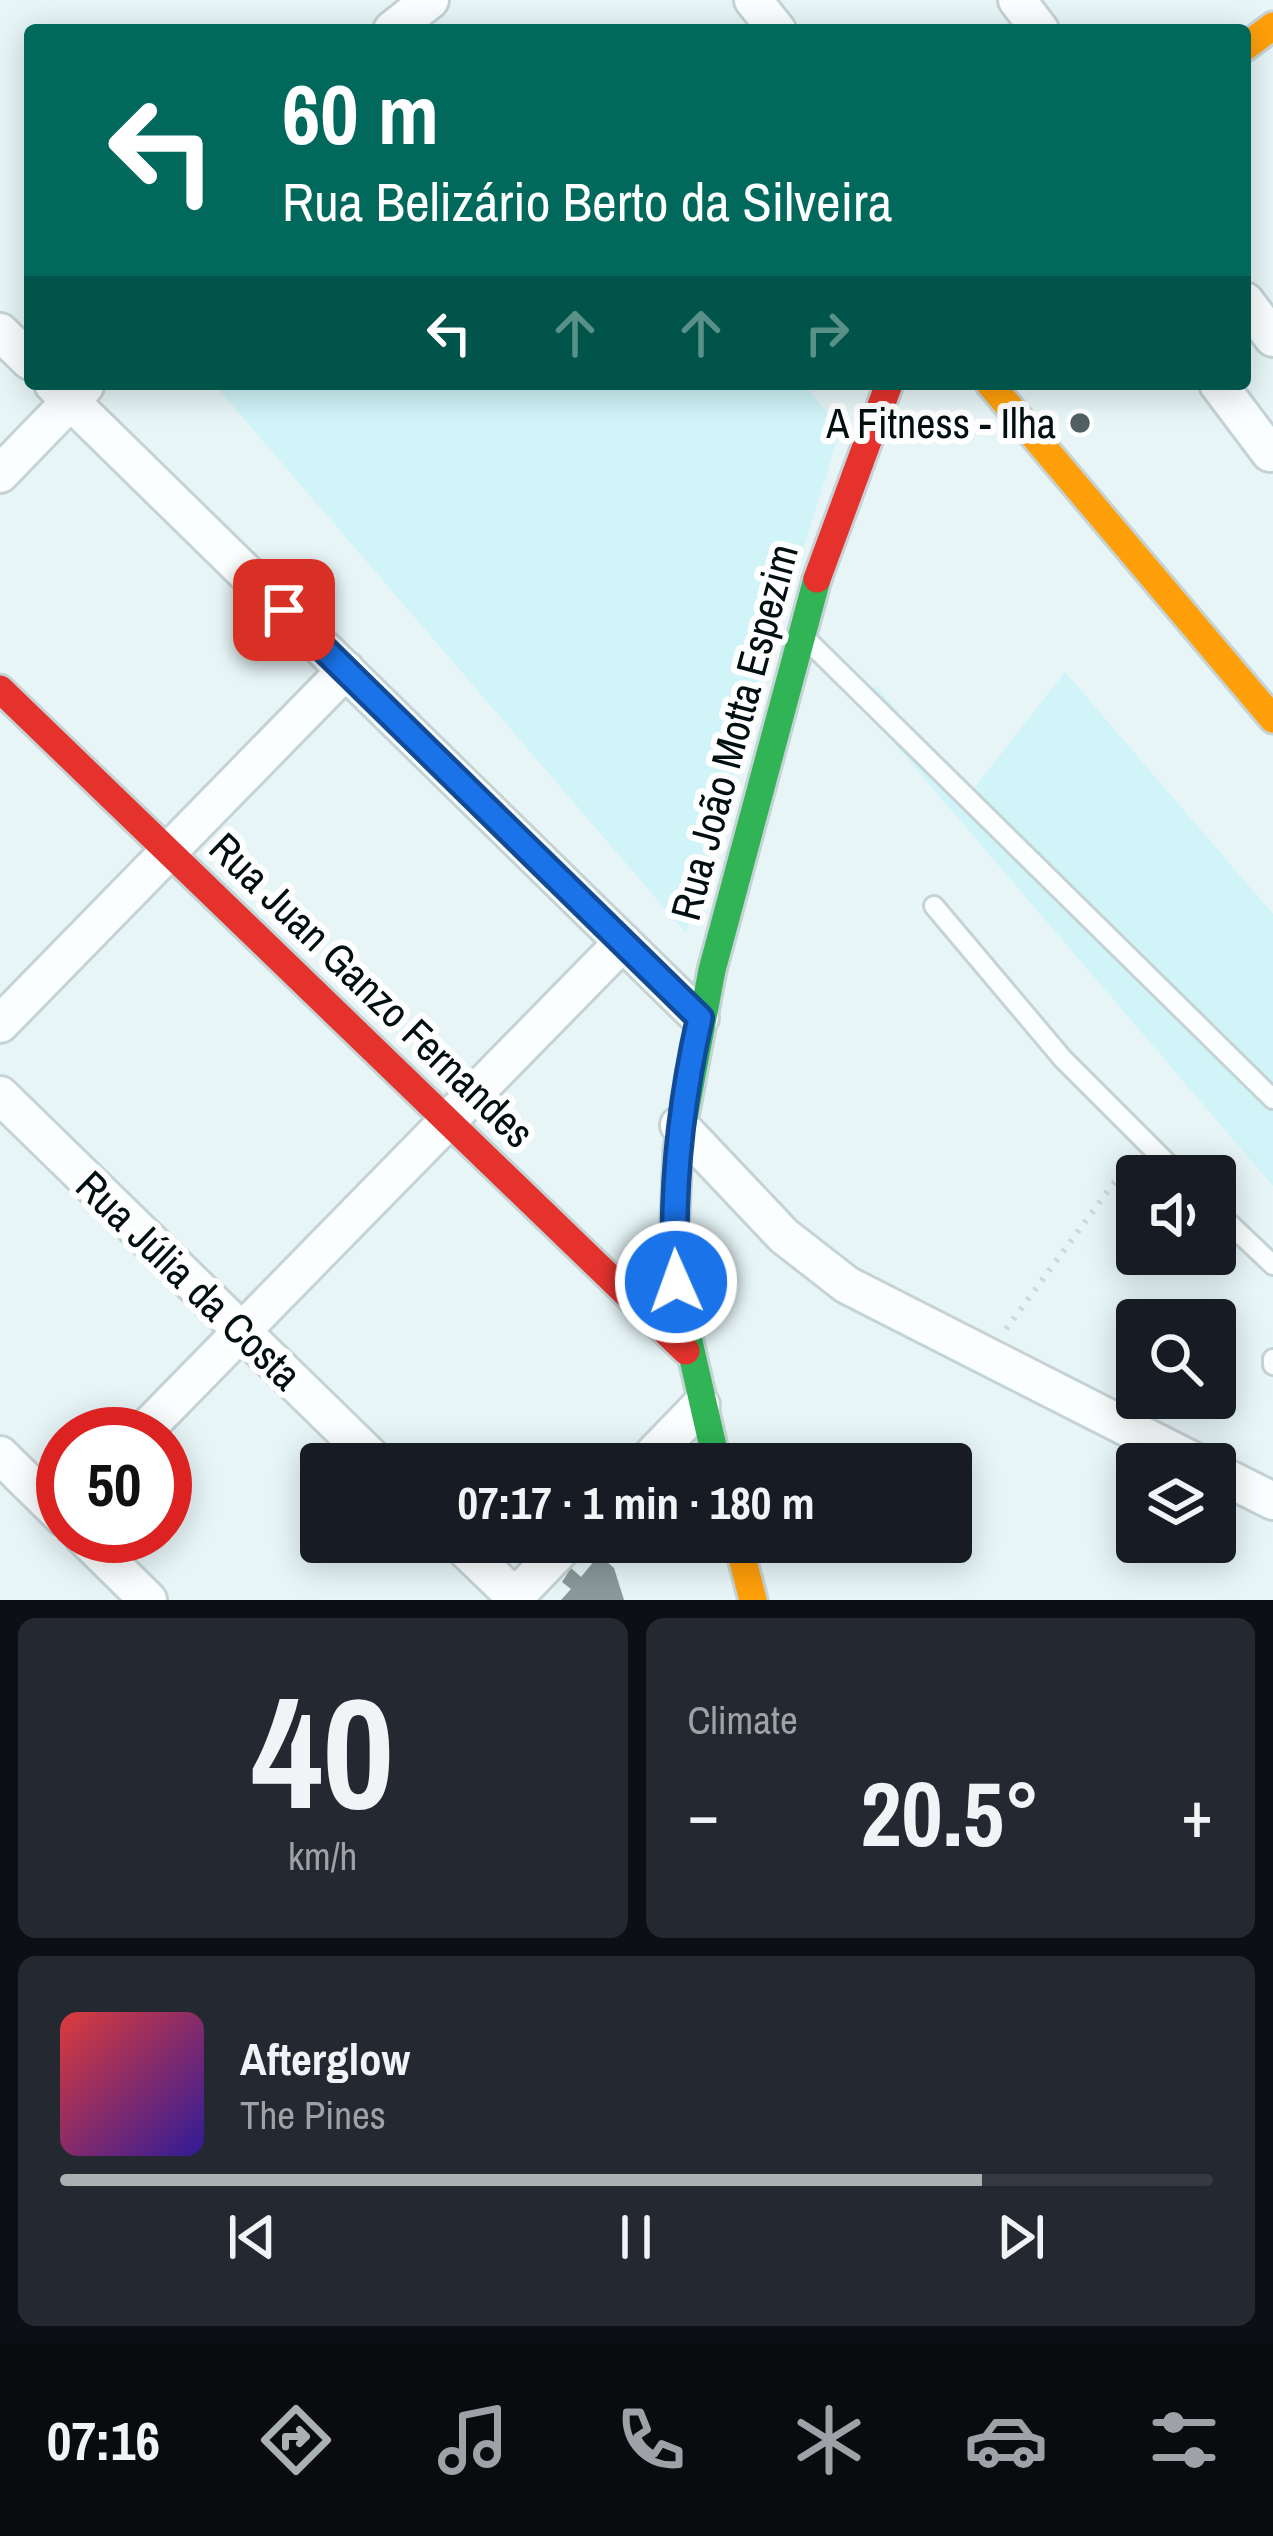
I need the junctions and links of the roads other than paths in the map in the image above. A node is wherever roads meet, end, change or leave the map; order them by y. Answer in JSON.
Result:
{"nodes":[{"id":1,"x":430,"y":0,"type":"edge"},
{"id":2,"x":753,"y":0,"type":"edge"},
{"id":3,"x":1017,"y":0,"type":"edge"},
{"id":4,"x":400,"y":24,"type":"edge"},
{"id":5,"x":772,"y":24,"type":"edge"},
{"id":6,"x":1035,"y":24,"type":"edge"},
{"id":7,"x":1251,"y":309,"type":"edge"},
{"id":8,"x":0,"y":332,"type":"edge"},
{"id":9,"x":1273,"y":338,"type":"edge"},
{"id":10,"x":24,"y":355,"type":"edge"},
{"id":11,"x":70,"y":390,"type":"edge"},
{"id":12,"x":887,"y":390,"type":"edge"},
{"id":13,"x":995,"y":390,"type":"edge"},
{"id":14,"x":1223,"y":390,"type":"edge"},
{"id":15,"x":1270,"y":453,"type":"edge"},
{"id":16,"x":0,"y":474,"type":"edge"},
{"id":17,"x":802,"y":634,"type":"junction"},
{"id":18,"x":346,"y":670,"type":"junction"},
{"id":19,"x":0,"y":689,"type":"edge"},
{"id":20,"x":1273,"y":719,"type":"edge"},
{"id":21,"x":169,"y":851,"type":"junction"},
{"id":22,"x":934,"y":906,"type":"dead end"},
{"id":23,"x":623,"y":942,"type":"junction"},
{"id":24,"x":700,"y":1018,"type":"junction"},
{"id":25,"x":0,"y":1024,"type":"edge"},
{"id":26,"x":0,"y":1095,"type":"edge"},
{"id":27,"x":1273,"y":1099,"type":"edge"},
{"id":28,"x":447,"y":1121,"type":"junction"},
{"id":29,"x":679,"y":1125,"type":"junction"},
{"id":30,"x":1158,"y":1155,"type":"edge"},
{"id":31,"x":1236,"y":1230,"type":"edge"},
{"id":32,"x":1273,"y":1265,"type":"edge"},
{"id":33,"x":242,"y":1331,"type":"junction"},
{"id":34,"x":686,"y":1351,"type":"junction"},
{"id":35,"x":701,"y":1406,"type":"junction"},
{"id":36,"x":167,"y":1407,"type":"edge"},
{"id":37,"x":357,"y":1443,"type":"edge"},
{"id":38,"x":665,"y":1443,"type":"edge"},
{"id":39,"x":711,"y":1443,"type":"edge"},
{"id":40,"x":1158,"y":1443,"type":"edge"},
{"id":41,"x":0,"y":1455,"type":"edge"},
{"id":42,"x":1236,"y":1483,"type":"edge"},
{"id":43,"x":36,"y":1490,"type":"edge"},
{"id":44,"x":1273,"y":1502,"type":"edge"},
{"id":45,"x":110,"y":1563,"type":"edge"},
{"id":46,"x":479,"y":1563,"type":"edge"},
{"id":47,"x":548,"y":1563,"type":"edge"},
{"id":48,"x":743,"y":1563,"type":"edge"},
{"id":49,"x":515,"y":1599,"type":"edge"},
{"id":50,"x":148,"y":1600,"type":"edge"},
{"id":51,"x":753,"y":1600,"type":"edge"}],
"edges":[{"from":1,"to":4,"type":"street"},
{"from":2,"to":5,"type":"street"},
{"from":3,"to":6,"type":"street"},
{"from":7,"to":9,"type":"street"},
{"from":8,"to":10,"type":"street"},
{"from":11,"to":16,"type":"street"},
{"from":11,"to":18,"type":"street"},
{"from":12,"to":17,"type":"street","name":"Rua João Motta Espezim"},
{"from":13,"to":20,"type":"street"},
{"from":14,"to":15,"type":"street"},
{"from":17,"to":24,"type":"street","name":"Rua João Motta Espezim"},
{"from":17,"to":27,"type":"lane"},
{"from":18,"to":21,"type":"street"},
{"from":18,"to":23,"type":"street"},
{"from":19,"to":21,"type":"street","name":"Rua Juan Ganzo Fernandes"},
{"from":21,"to":25,"type":"street"},
{"from":21,"to":28,"type":"street","name":"Rua Juan Ganzo Fernandes"},
{"from":22,"to":30,"type":"lane"},
{"from":23,"to":24,"type":"street"},
{"from":23,"to":28,"type":"street"},
{"from":24,"to":29,"type":"street","name":"Rua João Motta Espezim"},
{"from":26,"to":33,"type":"street","name":"Rua Júlia da Costa"},
{"from":28,"to":33,"type":"street"},
{"from":28,"to":34,"type":"street","name":"Rua Juan Ganzo Fernandes"},
{"from":29,"to":34,"type":"street","name":"Rua João Motta Espezim"},
{"from":29,"to":40,"type":"street"},
{"from":31,"to":32,"type":"lane"},
{"from":33,"to":36,"type":"street"},
{"from":33,"to":37,"type":"street","name":"Rua Júlia da Costa"},
{"from":34,"to":35,"type":"street","name":"Rua João Motta Espezim"},
{"from":35,"to":38,"type":"street"},
{"from":35,"to":39,"type":"street","name":"Rua João Motta Espezim"},
{"from":41,"to":43,"type":"street"},
{"from":42,"to":44,"type":"street"},
{"from":45,"to":50,"type":"street"},
{"from":46,"to":49,"type":"street"},
{"from":47,"to":49,"type":"street"},
{"from":48,"to":51,"type":"street"}]}
